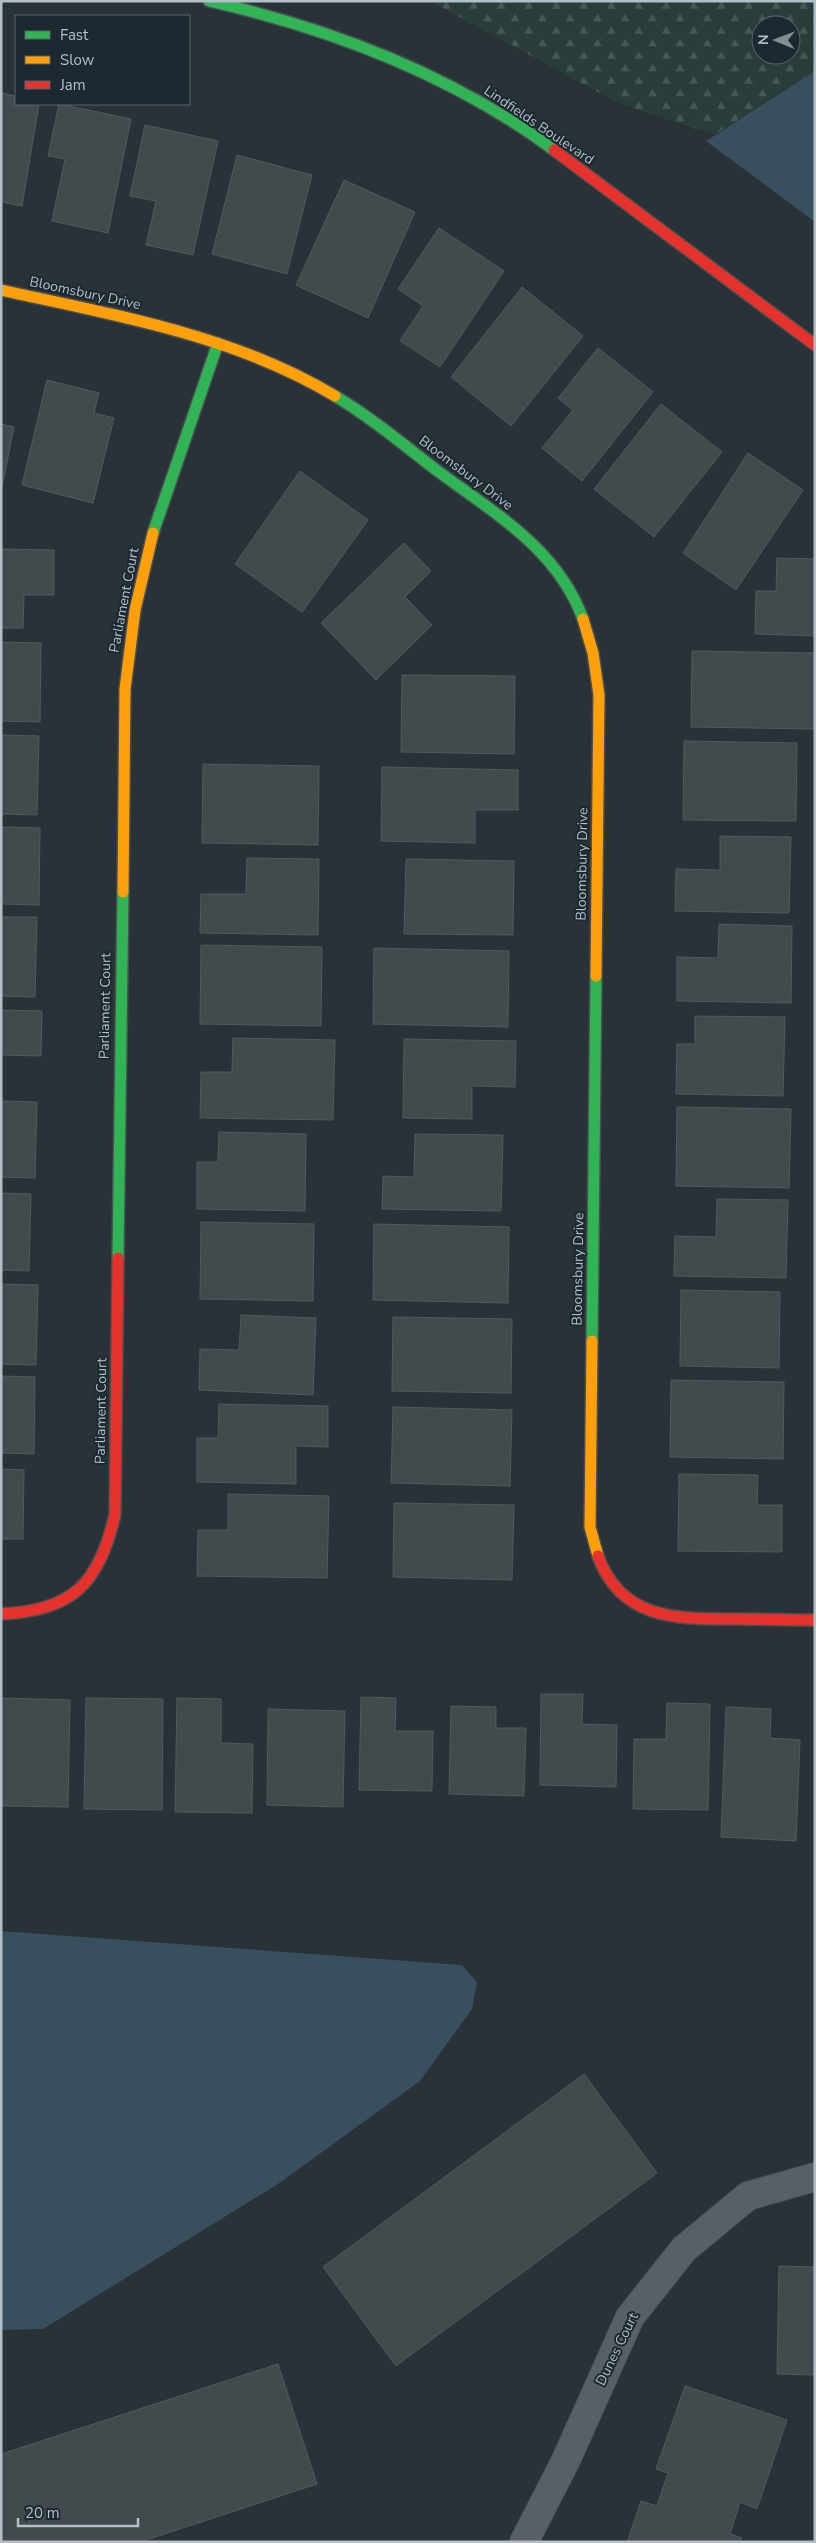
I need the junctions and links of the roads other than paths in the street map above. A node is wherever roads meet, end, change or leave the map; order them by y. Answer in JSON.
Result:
{"nodes":[{"id":1,"x":209,"y":1,"type":"edge"},
{"id":2,"x":1,"y":290,"type":"edge"},
{"id":3,"x":218,"y":343,"type":"junction"},
{"id":4,"x":815,"y":344,"type":"edge"},
{"id":5,"x":1,"y":1614,"type":"edge"},
{"id":6,"x":815,"y":1620,"type":"edge"},
{"id":7,"x":815,"y":2177,"type":"edge"},
{"id":8,"x":524,"y":2542,"type":"edge"}],
"edges":[{"from":1,"to":4,"type":"street","name":"Lindfields Boulevard"},
{"from":2,"to":3,"type":"street","name":"Bloomsbury Drive"},
{"from":3,"to":5,"type":"street","name":"Parliament Court"},
{"from":3,"to":6,"type":"street","name":"Bloomsbury Drive"},
{"from":7,"to":8,"type":"street","name":"Dunes Court"}]}
